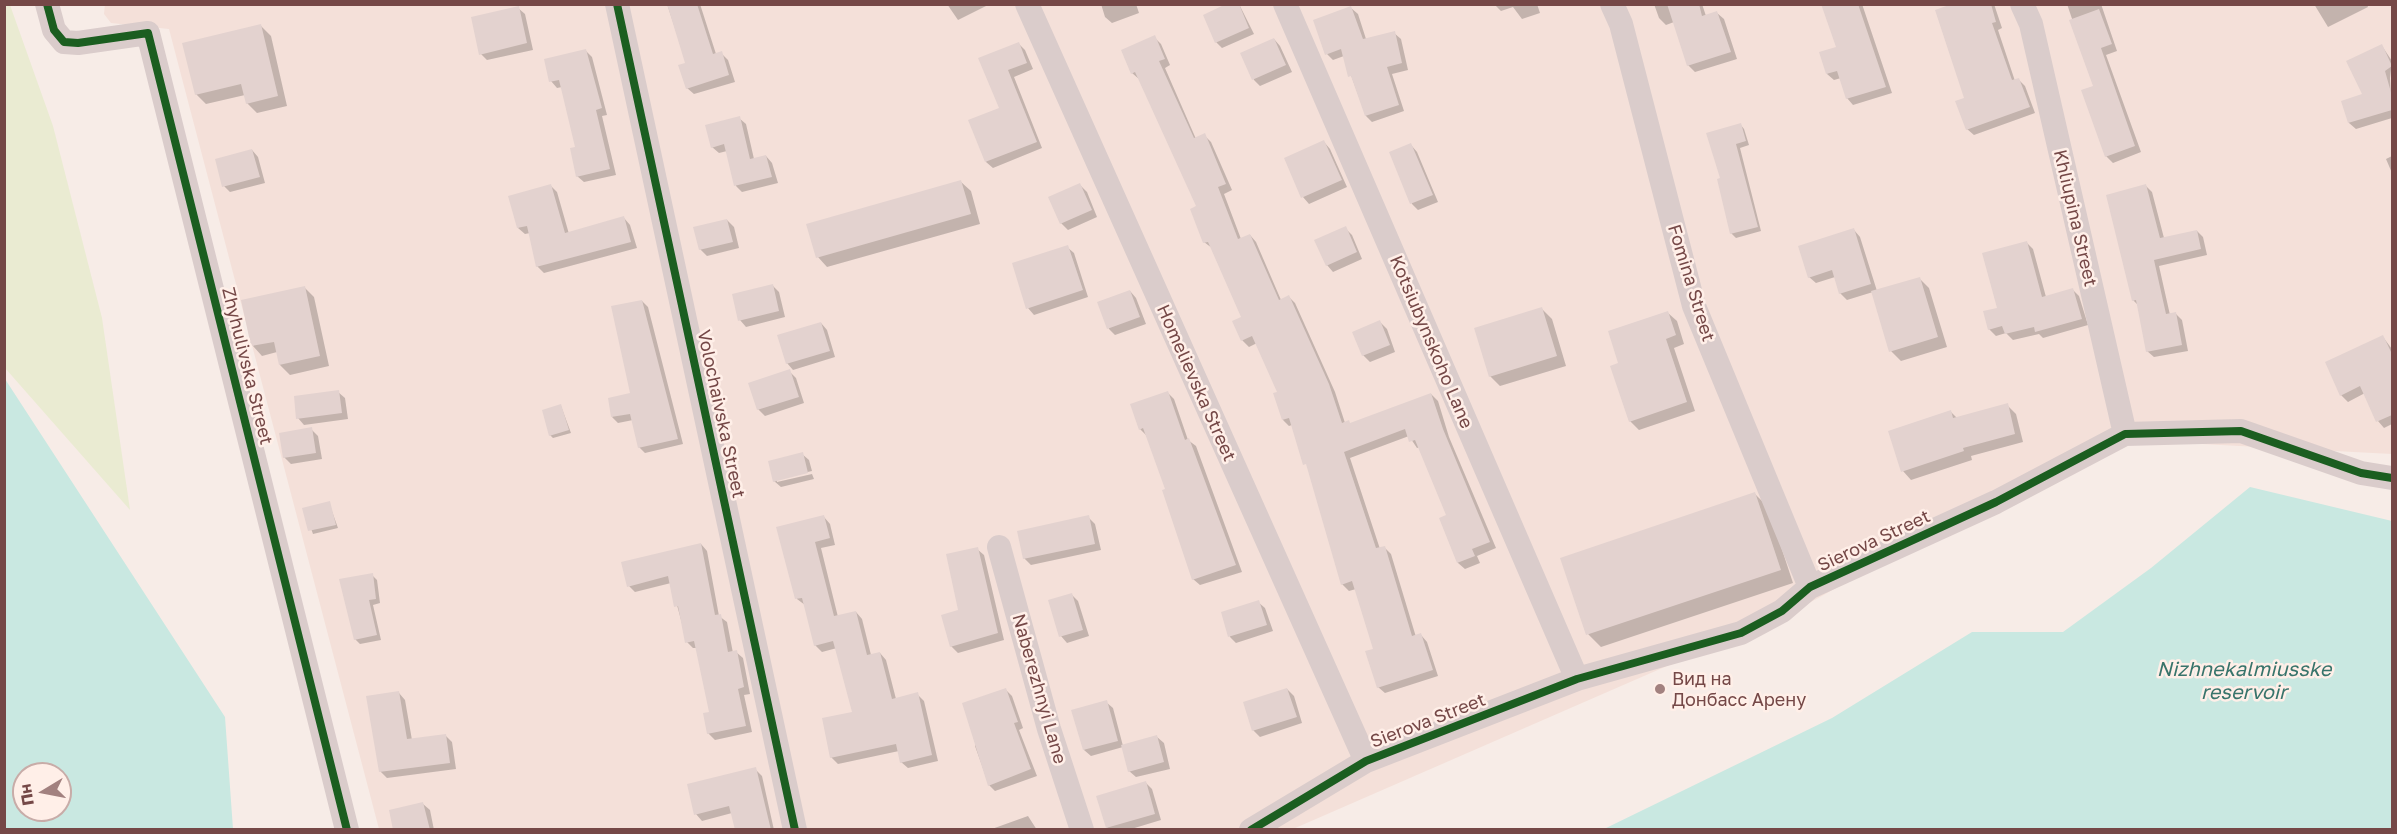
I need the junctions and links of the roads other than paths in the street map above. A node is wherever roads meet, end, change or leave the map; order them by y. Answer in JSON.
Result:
{"nodes":[{"id":1,"x":47,"y":4,"type":"edge"},
{"id":2,"x":617,"y":4,"type":"edge"},
{"id":3,"x":1026,"y":4,"type":"edge"},
{"id":4,"x":1286,"y":4,"type":"edge"},
{"id":5,"x":1612,"y":4,"type":"edge"},
{"id":6,"x":2022,"y":4,"type":"edge"},
{"id":7,"x":2125,"y":434,"type":"junction"},
{"id":8,"x":2392,"y":478,"type":"edge"},
{"id":9,"x":999,"y":548,"type":"dead end"},
{"id":10,"x":1810,"y":587,"type":"junction"},
{"id":11,"x":1577,"y":679,"type":"junction"},
{"id":12,"x":1366,"y":761,"type":"junction"},
{"id":13,"x":347,"y":830,"type":"edge"},
{"id":14,"x":795,"y":830,"type":"edge"},
{"id":15,"x":1082,"y":830,"type":"edge"},
{"id":16,"x":1251,"y":830,"type":"edge"}],
"edges":[{"from":1,"to":13,"type":"street","name":"Zhyhulivska Street"},
{"from":2,"to":14,"type":"street","name":"Volochaivska Street"},
{"from":3,"to":12,"type":"street","name":"Homelievska Street"},
{"from":4,"to":11,"type":"street","name":"Kotsiubynskoho Lane"},
{"from":5,"to":10,"type":"street","name":"Fomina Street"},
{"from":6,"to":7,"type":"street","name":"Khliupina Street"},
{"from":7,"to":8,"type":"street","name":"Sierova Street"},
{"from":7,"to":10,"type":"street","name":"Sierova Street"},
{"from":9,"to":15,"type":"street","name":"Naberezhnyi Lane"},
{"from":10,"to":11,"type":"street","name":"Sierova Street"},
{"from":11,"to":12,"type":"street","name":"Sierova Street"},
{"from":12,"to":16,"type":"street","name":"Sierova Street"}]}
